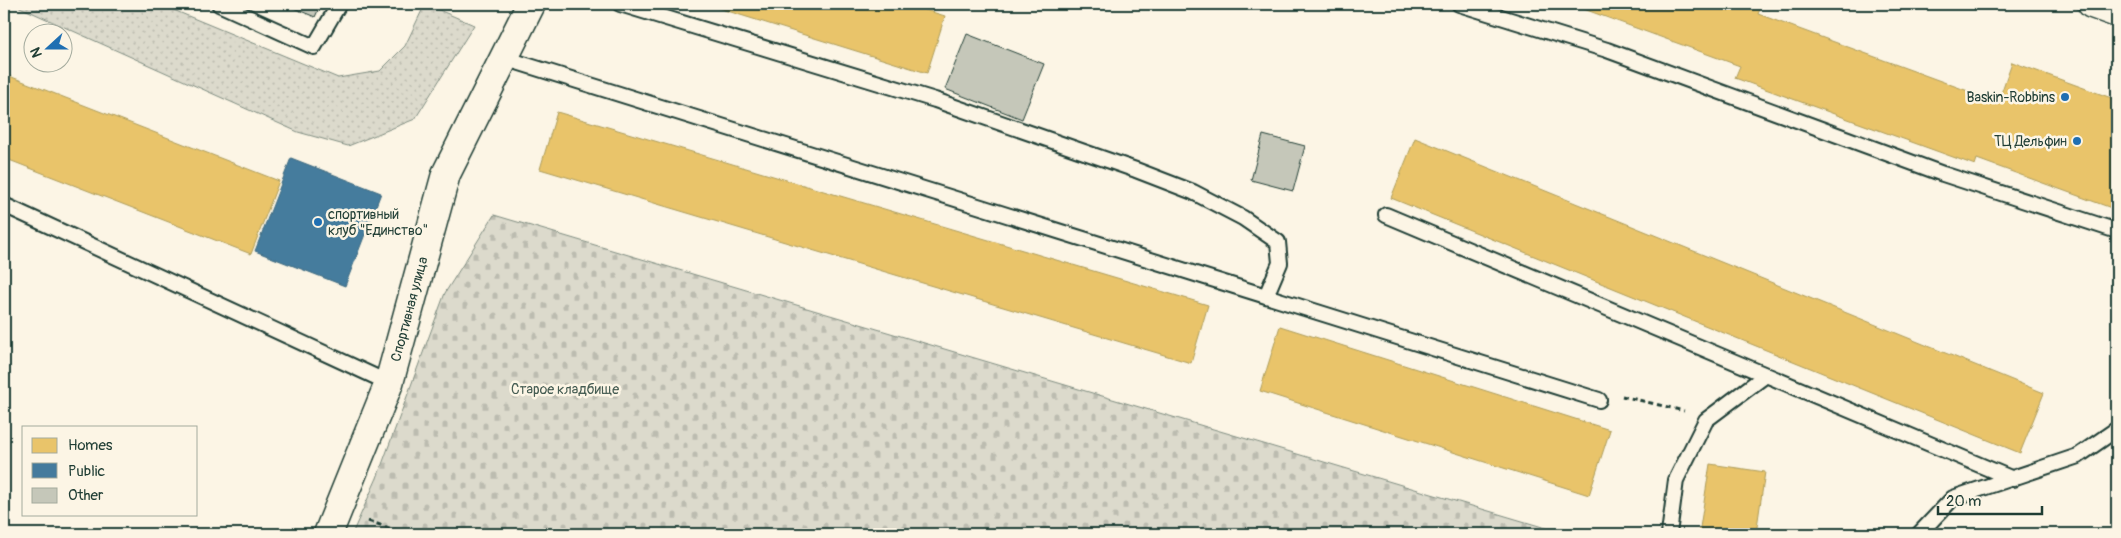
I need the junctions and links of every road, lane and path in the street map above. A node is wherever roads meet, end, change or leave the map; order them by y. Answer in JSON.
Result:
{"nodes":[{"id":1,"x":220,"y":4,"type":"edge"},
{"id":2,"x":339,"y":4,"type":"edge"},
{"id":3,"x":531,"y":4,"type":"edge"},
{"id":4,"x":620,"y":4,"type":"edge"},
{"id":5,"x":1459,"y":4,"type":"edge"},
{"id":6,"x":2092,"y":4,"type":"edge"},
{"id":7,"x":2117,"y":13,"type":"edge"},
{"id":8,"x":504,"y":58,"type":"junction"},
{"id":9,"x":4,"y":205,"type":"edge"},
{"id":10,"x":1386,"y":215,"type":"dead end"},
{"id":11,"x":2117,"y":231,"type":"edge"},
{"id":12,"x":1266,"y":296,"type":"junction"},
{"id":13,"x":1766,"y":375,"type":"junction"},
{"id":14,"x":389,"y":383,"type":"junction"},
{"id":15,"x":1621,"y":396,"type":"dead end"},
{"id":16,"x":1599,"y":400,"type":"dead end"},
{"id":17,"x":1694,"y":414,"type":"dead end"},
{"id":18,"x":2117,"y":429,"type":"edge"},
{"id":19,"x":2013,"y":478,"type":"junction"},
{"id":20,"x":333,"y":522,"type":"edge"},
{"id":21,"x":408,"y":534,"type":"edge"},
{"id":22,"x":1669,"y":534,"type":"edge"},
{"id":23,"x":1919,"y":534,"type":"edge"}],
"edges":[{"from":1,"to":2,"type":"lane"},
{"from":3,"to":8,"type":"street","name":"Спортивная улица"},
{"from":4,"to":12,"type":"lane"},
{"from":5,"to":11,"type":"lane"},
{"from":6,"to":7,"type":"street"},
{"from":8,"to":12,"type":"lane"},
{"from":8,"to":14,"type":"street","name":"Спортивная улица"},
{"from":9,"to":14,"type":"lane"},
{"from":10,"to":13,"type":"lane"},
{"from":12,"to":16,"type":"lane"},
{"from":13,"to":19,"type":"lane"},
{"from":13,"to":22,"type":"lane"},
{"from":14,"to":20,"type":"street","name":"Спортивная улица"},
{"from":15,"to":17,"type":"path"},
{"from":18,"to":19,"type":"lane"},
{"from":19,"to":23,"type":"lane"},
{"from":20,"to":21,"type":"path"}]}
